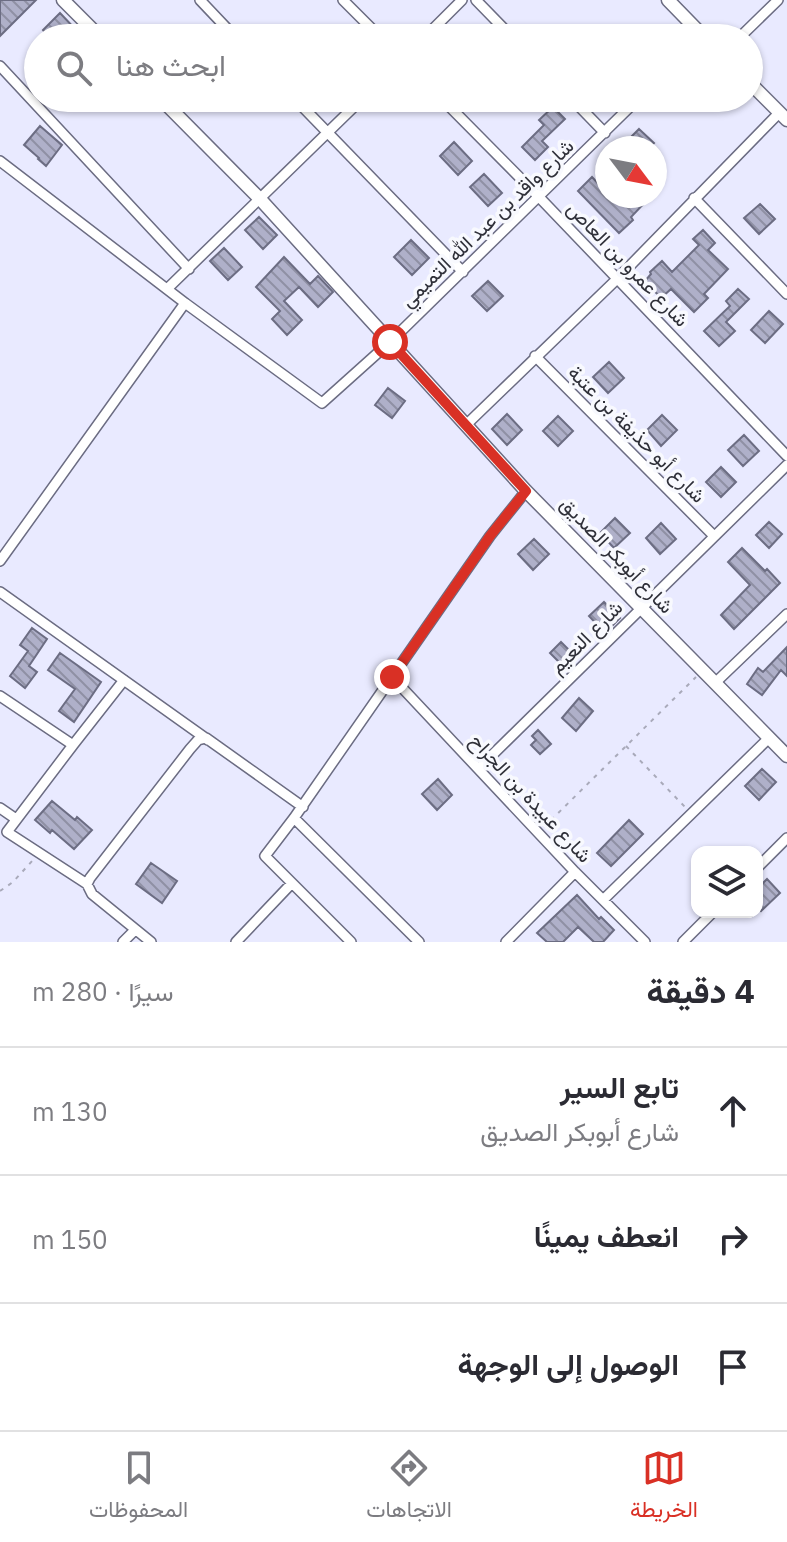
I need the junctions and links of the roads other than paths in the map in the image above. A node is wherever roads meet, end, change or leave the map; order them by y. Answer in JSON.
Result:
{"nodes":[{"id":1,"x":63,"y":0,"type":"edge"},
{"id":2,"x":200,"y":0,"type":"edge"},
{"id":3,"x":343,"y":0,"type":"edge"},
{"id":4,"x":462,"y":0,"type":"edge"},
{"id":5,"x":476,"y":0,"type":"edge"},
{"id":6,"x":668,"y":0,"type":"edge"},
{"id":7,"x":778,"y":0,"type":"edge"},
{"id":8,"x":87,"y":24,"type":"edge"},
{"id":9,"x":223,"y":24,"type":"edge"},
{"id":10,"x":367,"y":24,"type":"edge"},
{"id":11,"x":438,"y":24,"type":"edge"},
{"id":12,"x":499,"y":24,"type":"edge"},
{"id":13,"x":689,"y":24,"type":"edge"},
{"id":14,"x":753,"y":24,"type":"edge"},
{"id":15,"x":0,"y":66,"type":"edge"},
{"id":16,"x":24,"y":92,"type":"edge"},
{"id":17,"x":763,"y":96,"type":"edge"},
{"id":18,"x":43,"y":112,"type":"edge"},
{"id":19,"x":174,"y":112,"type":"edge"},
{"id":20,"x":307,"y":112,"type":"edge"},
{"id":21,"x":349,"y":112,"type":"edge"},
{"id":22,"x":455,"y":112,"type":"edge"},
{"id":23,"x":585,"y":112,"type":"edge"},
{"id":24,"x":625,"y":112,"type":"edge"},
{"id":25,"x":783,"y":117,"type":"edge"},
{"id":26,"x":327,"y":133,"type":"junction"},
{"id":27,"x":605,"y":133,"type":"junction"},
{"id":28,"x":0,"y":161,"type":"edge"},
{"id":29,"x":539,"y":197,"type":"junction"},
{"id":30,"x":694,"y":198,"type":"junction"},
{"id":31,"x":260,"y":199,"type":"junction"},
{"id":32,"x":189,"y":269,"type":"junction"},
{"id":33,"x":463,"y":272,"type":"junction"},
{"id":34,"x":617,"y":279,"type":"junction"},
{"id":35,"x":167,"y":289,"type":"junction"},
{"id":36,"x":787,"y":294,"type":"edge"},
{"id":37,"x":185,"y":303,"type":"junction"},
{"id":38,"x":390,"y":342,"type":"junction"},
{"id":39,"x":535,"y":356,"type":"junction"},
{"id":40,"x":466,"y":425,"type":"junction"},
{"id":41,"x":787,"y":456,"type":"edge"},
{"id":42,"x":787,"y":465,"type":"edge"},
{"id":43,"x":526,"y":491,"type":"junction"},
{"id":44,"x":714,"y":536,"type":"junction"},
{"id":45,"x":0,"y":561,"type":"edge"},
{"id":46,"x":0,"y":592,"type":"edge"},
{"id":47,"x":641,"y":609,"type":"junction"},
{"id":48,"x":787,"y":614,"type":"edge"},
{"id":49,"x":392,"y":677,"type":"junction"},
{"id":50,"x":124,"y":680,"type":"junction"},
{"id":51,"x":715,"y":683,"type":"junction"},
{"id":52,"x":0,"y":696,"type":"edge"},
{"id":53,"x":769,"y":738,"type":"junction"},
{"id":54,"x":73,"y":745,"type":"junction"},
{"id":55,"x":787,"y":756,"type":"edge"},
{"id":56,"x":479,"y":768,"type":"junction"},
{"id":57,"x":303,"y":807,"type":"junction"},
{"id":58,"x":0,"y":808,"type":"edge"},
{"id":59,"x":294,"y":818,"type":"junction"},
{"id":60,"x":16,"y":819,"type":"junction"},
{"id":61,"x":787,"y":838,"type":"edge"},
{"id":62,"x":763,"y":862,"type":"edge"},
{"id":63,"x":575,"y":872,"type":"junction"},
{"id":64,"x":292,"y":883,"type":"junction"},
{"id":65,"x":87,"y":884,"type":"junction"},
{"id":66,"x":603,"y":900,"type":"junction"},
{"id":67,"x":707,"y":918,"type":"edge"},
{"id":68,"x":135,"y":930,"type":"junction"},
{"id":69,"x":637,"y":940,"type":"edge"},
{"id":70,"x":347,"y":941,"type":"edge"},
{"id":71,"x":123,"y":942,"type":"edge"},
{"id":72,"x":151,"y":942,"type":"edge"},
{"id":73,"x":236,"y":942,"type":"edge"},
{"id":74,"x":419,"y":942,"type":"edge"},
{"id":75,"x":506,"y":942,"type":"edge"},
{"id":76,"x":683,"y":942,"type":"edge"}],
"edges":[{"from":1,"to":8,"type":"street"},
{"from":2,"to":9,"type":"street"},
{"from":3,"to":10,"type":"street"},
{"from":4,"to":11,"type":"street"},
{"from":5,"to":12,"type":"street"},
{"from":6,"to":13,"type":"street"},
{"from":7,"to":14,"type":"street"},
{"from":15,"to":16,"type":"street"},
{"from":17,"to":25,"type":"street"},
{"from":18,"to":32,"type":"street"},
{"from":19,"to":31,"type":"street","name":"شارع أبوبكر الصديق"},
{"from":20,"to":26,"type":"street"},
{"from":21,"to":26,"type":"street"},
{"from":22,"to":29,"type":"street","name":"شارع عمرو بن العاص"},
{"from":23,"to":27,"type":"street"},
{"from":24,"to":27,"type":"street","name":"شارع واقد بن عبد الله التميمي"},
{"from":25,"to":30,"type":"street"},
{"from":26,"to":31,"type":"street"},
{"from":26,"to":33,"type":"street"},
{"from":27,"to":29,"type":"street","name":"شارع واقد بن عبد الله التميمي"},
{"from":28,"to":35,"type":"street"},
{"from":29,"to":33,"type":"street","name":"شارع واقد بن عبد الله التميمي"},
{"from":29,"to":34,"type":"street","name":"شارع عمرو بن العاص"},
{"from":30,"to":34,"type":"street"},
{"from":30,"to":36,"type":"street"},
{"from":31,"to":32,"type":"street"},
{"from":31,"to":38,"type":"street","name":"شارع أبوبكر الصديق"},
{"from":32,"to":35,"type":"street"},
{"from":33,"to":38,"type":"street","name":"شارع واقد بن عبد الله التميمي"},
{"from":34,"to":39,"type":"street"},
{"from":34,"to":41,"type":"street","name":"شارع عمرو بن العاص"},
{"from":35,"to":37,"type":"street"},
{"from":37,"to":38,"type":"street","name":"شارع واقد بن عبد الله التميمي"},
{"from":37,"to":45,"type":"street"},
{"from":38,"to":40,"type":"street","name":"شارع أبوبكر الصديق"},
{"from":39,"to":40,"type":"street"},
{"from":39,"to":44,"type":"street","name":"شارع أبو حذيفة بن عتبة"},
{"from":40,"to":43,"type":"street","name":"شارع أبوبكر الصديق"},
{"from":42,"to":44,"type":"street","name":"شارع النعيم"},
{"from":43,"to":47,"type":"street","name":"شارع أبوبكر الصديق"},
{"from":43,"to":49,"type":"street"},
{"from":44,"to":47,"type":"street","name":"شارع النعيم"},
{"from":46,"to":50,"type":"street"},
{"from":47,"to":51,"type":"street","name":"شارع أبوبكر الصديق"},
{"from":47,"to":56,"type":"street","name":"شارع النعيم"},
{"from":48,"to":51,"type":"street"},
{"from":49,"to":56,"type":"street","name":"شارع عبيدة بن الجراح"},
{"from":49,"to":57,"type":"street"},
{"from":50,"to":54,"type":"street"},
{"from":50,"to":57,"type":"street"},
{"from":51,"to":53,"type":"street","name":"شارع أبوبكر الصديق"},
{"from":52,"to":54,"type":"street"},
{"from":53,"to":55,"type":"street","name":"شارع أبوبكر الصديق"},
{"from":53,"to":66,"type":"street"},
{"from":54,"to":60,"type":"street"},
{"from":56,"to":63,"type":"street","name":"شارع عبيدة بن الجراح"},
{"from":57,"to":59,"type":"street"},
{"from":57,"to":65,"type":"street"},
{"from":58,"to":60,"type":"street"},
{"from":59,"to":64,"type":"street"},
{"from":59,"to":74,"type":"street"},
{"from":60,"to":65,"type":"street"},
{"from":61,"to":62,"type":"street"},
{"from":63,"to":66,"type":"street","name":"شارع عبيدة بن الجراح"},
{"from":63,"to":75,"type":"street"},
{"from":64,"to":70,"type":"street"},
{"from":64,"to":73,"type":"street"},
{"from":65,"to":68,"type":"street"},
{"from":66,"to":69,"type":"street","name":"شارع عبيدة بن الجراح"},
{"from":67,"to":76,"type":"street"},
{"from":68,"to":71,"type":"street"},
{"from":68,"to":72,"type":"street"}]}
